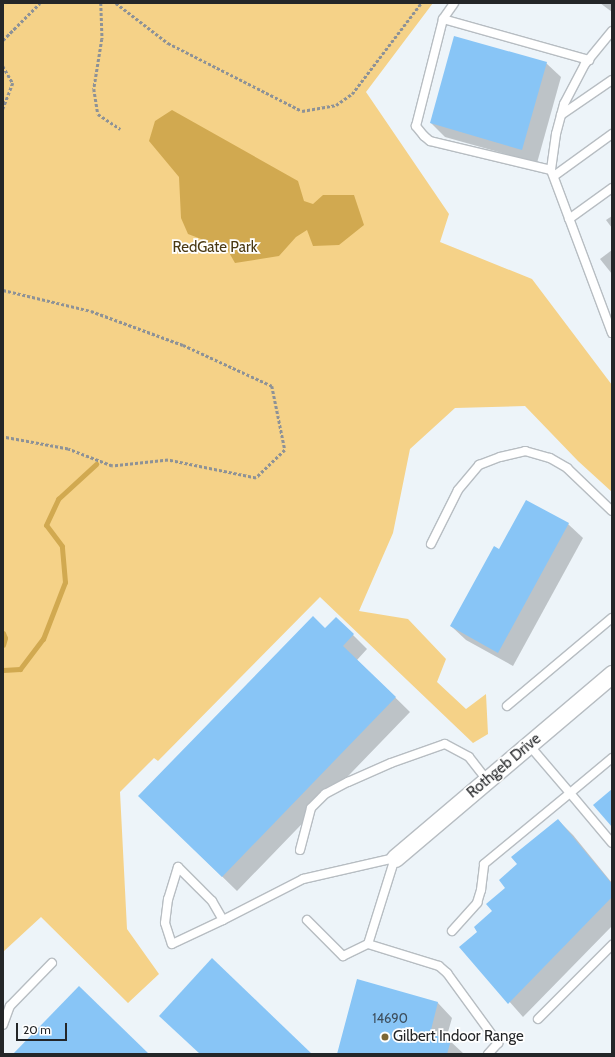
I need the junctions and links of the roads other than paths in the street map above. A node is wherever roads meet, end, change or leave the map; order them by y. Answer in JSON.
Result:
{"nodes":[{"id":1,"x":454,"y":3,"type":"edge"},
{"id":2,"x":443,"y":19,"type":"junction"},
{"id":3,"x":612,"y":31,"type":"edge"},
{"id":4,"x":589,"y":60,"type":"junction"},
{"id":5,"x":612,"y":80,"type":"edge"},
{"id":6,"x":561,"y":115,"type":"junction"},
{"id":7,"x":612,"y":134,"type":"edge"},
{"id":8,"x":552,"y":173,"type":"junction"},
{"id":9,"x":612,"y":188,"type":"edge"},
{"id":10,"x":569,"y":219,"type":"junction"},
{"id":11,"x":612,"y":330,"type":"edge"},
{"id":12,"x":612,"y":511,"type":"edge"},
{"id":13,"x":431,"y":544,"type":"dead end"},
{"id":14,"x":612,"y":618,"type":"edge"},
{"id":15,"x":612,"y":674,"type":"edge"},
{"id":16,"x":507,"y":706,"type":"dead end"},
{"id":17,"x":529,"y":745,"type":"junction"},
{"id":18,"x":612,"y":758,"type":"edge"},
{"id":19,"x":487,"y":780,"type":"junction"},
{"id":20,"x":570,"y":793,"type":"junction"},
{"id":21,"x":612,"y":843,"type":"edge"},
{"id":22,"x":300,"y":850,"type":"dead end"},
{"id":23,"x":395,"y":858,"type":"junction"},
{"id":24,"x":223,"y":920,"type":"junction"},
{"id":25,"x":306,"y":920,"type":"dead end"},
{"id":26,"x":452,"y":931,"type":"dead end"},
{"id":27,"x":368,"y":944,"type":"junction"},
{"id":28,"x":612,"y":945,"type":"edge"},
{"id":29,"x":52,"y":963,"type":"dead end"},
{"id":30,"x":538,"y":1019,"type":"dead end"},
{"id":31,"x":3,"y":1025,"type":"edge"},
{"id":32,"x":488,"y":1054,"type":"edge"}],
"edges":[{"from":1,"to":2,"type":"lane"},
{"from":2,"to":4,"type":"lane"},
{"from":2,"to":8,"type":"lane"},
{"from":3,"to":4,"type":"lane"},
{"from":4,"to":6,"type":"lane"},
{"from":5,"to":6,"type":"lane"},
{"from":6,"to":8,"type":"lane"},
{"from":7,"to":8,"type":"lane"},
{"from":8,"to":10,"type":"lane"},
{"from":9,"to":10,"type":"lane"},
{"from":10,"to":11,"type":"lane"},
{"from":12,"to":13,"type":"lane"},
{"from":14,"to":16,"type":"lane"},
{"from":15,"to":17,"type":"street","name":"Rothgeb Drive"},
{"from":17,"to":19,"type":"street","name":"Rothgeb Drive"},
{"from":17,"to":20,"type":"lane"},
{"from":18,"to":20,"type":"lane"},
{"from":19,"to":22,"type":"lane"},
{"from":19,"to":23,"type":"street","name":"Rothgeb Drive"},
{"from":20,"to":21,"type":"lane"},
{"from":20,"to":26,"type":"lane"},
{"from":23,"to":24,"type":"lane"},
{"from":23,"to":27,"type":"lane"},
{"from":24,"to":24,"type":"lane"},
{"from":25,"to":27,"type":"lane"},
{"from":27,"to":32,"type":"lane"},
{"from":28,"to":30,"type":"lane"},
{"from":29,"to":31,"type":"lane"}]}
